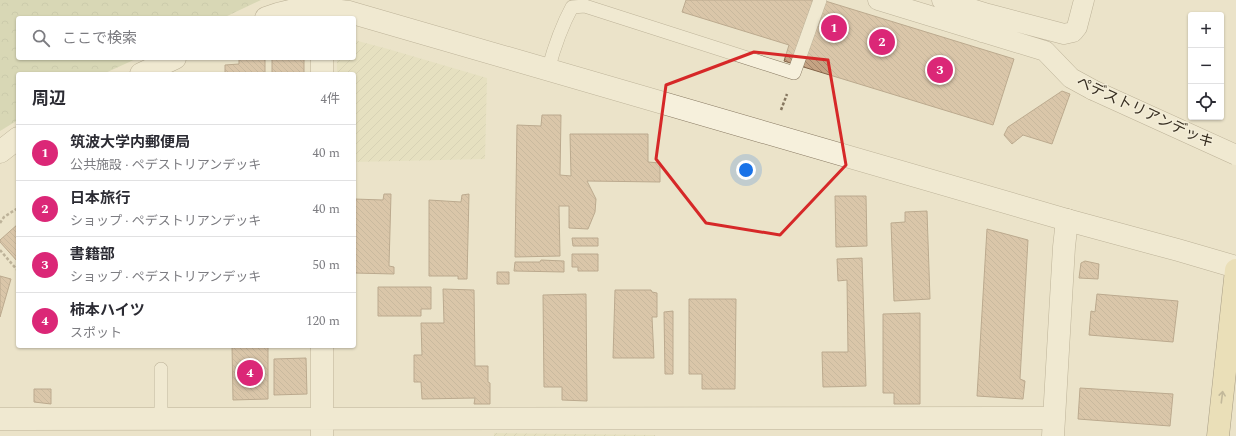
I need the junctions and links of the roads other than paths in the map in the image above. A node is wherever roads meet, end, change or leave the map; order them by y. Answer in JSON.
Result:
{"nodes":[{"id":1,"x":820,"y":0,"type":"edge"},
{"id":2,"x":878,"y":0,"type":"edge"},
{"id":3,"x":942,"y":0,"type":"edge"},
{"id":4,"x":1084,"y":0,"type":"edge"},
{"id":5,"x":322,"y":13,"type":"edge"},
{"id":6,"x":988,"y":14,"type":"junction"},
{"id":7,"x":271,"y":16,"type":"edge"},
{"id":8,"x":982,"y":32,"type":"junction"},
{"id":9,"x":170,"y":60,"type":"edge"},
{"id":10,"x":322,"y":60,"type":"edge"},
{"id":11,"x":548,"y":70,"type":"junction"},
{"id":12,"x":145,"y":72,"type":"edge"},
{"id":13,"x":322,"y":72,"type":"edge"},
{"id":14,"x":16,"y":140,"type":"edge"},
{"id":15,"x":0,"y":152,"type":"edge"},
{"id":16,"x":1236,"y":155,"type":"edge"},
{"id":17,"x":1067,"y":220,"type":"junction"},
{"id":18,"x":1236,"y":268,"type":"edge"},
{"id":19,"x":322,"y":348,"type":"edge"},
{"id":20,"x":161,"y":369,"type":"dead end"},
{"id":21,"x":161,"y":419,"type":"junction"},
{"id":22,"x":0,"y":420,"type":"edge"},
{"id":23,"x":1054,"y":427,"type":"edge"},
{"id":24,"x":322,"y":428,"type":"edge"},
{"id":25,"x":1218,"y":436,"type":"edge"}],
"edges":[{"from":1,"to":11,"type":"lane"},
{"from":2,"to":8,"type":"street","name":"ペデストリアンデッキ"},
{"from":3,"to":6,"type":"street"},
{"from":4,"to":6,"type":"street"},
{"from":5,"to":7,"type":"street"},
{"from":5,"to":11,"type":"street"},
{"from":6,"to":8,"type":"street"},
{"from":8,"to":16,"type":"street","name":"ペデストリアンデッキ","bridge":true},
{"from":9,"to":12,"type":"street"},
{"from":10,"to":13,"type":"street"},
{"from":11,"to":17,"type":"street"},
{"from":14,"to":15,"type":"street"},
{"from":17,"to":18,"type":"street"},
{"from":17,"to":23,"type":"street"},
{"from":25,"to":18,"type":"main road","one_way":true},
{"from":19,"to":24,"type":"street"},
{"from":20,"to":21,"type":"lane"},
{"from":21,"to":22,"type":"street"},
{"from":21,"to":24,"type":"street"},
{"from":23,"to":24,"type":"street"}]}
